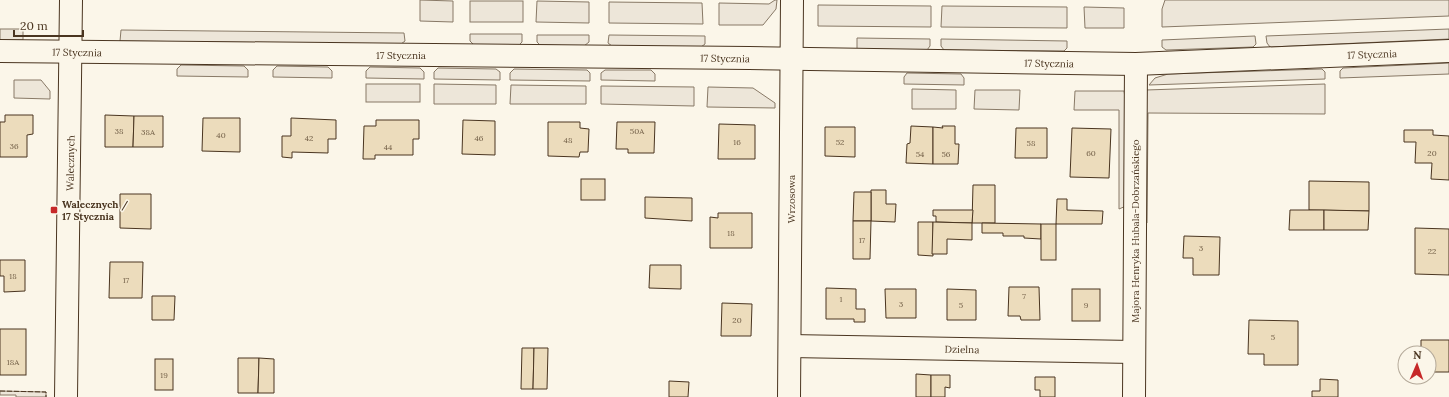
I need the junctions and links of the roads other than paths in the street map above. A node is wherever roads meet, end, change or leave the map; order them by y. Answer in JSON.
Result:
{"nodes":[{"id":1,"x":71,"y":0,"type":"edge"},
{"id":2,"x":792,"y":0,"type":"edge"},
{"id":3,"x":1449,"y":51,"type":"edge"},
{"id":4,"x":0,"y":52,"type":"edge"},
{"id":5,"x":71,"y":52,"type":"junction"},
{"id":6,"x":791,"y":59,"type":"junction"},
{"id":7,"x":1136,"y":64,"type":"junction"},
{"id":8,"x":790,"y":346,"type":"junction"},
{"id":9,"x":1134,"y":352,"type":"junction"},
{"id":10,"x":66,"y":397,"type":"edge"},
{"id":11,"x":789,"y":397,"type":"edge"},
{"id":12,"x":1134,"y":397,"type":"edge"}],
"edges":[{"from":1,"to":5,"type":"street","name":"Walecznych"},
{"from":2,"to":6,"type":"street","name":"Wrzosowa"},
{"from":3,"to":7,"type":"street","name":"17 Stycznia"},
{"from":4,"to":5,"type":"street","name":"17 Stycznia"},
{"from":5,"to":6,"type":"street","name":"17 Stycznia"},
{"from":5,"to":10,"type":"street","name":"Walecznych"},
{"from":6,"to":7,"type":"street","name":"17 Stycznia"},
{"from":6,"to":8,"type":"street","name":"Wrzosowa"},
{"from":7,"to":9,"type":"street","name":"Majora Henryka Hubala-Dobrzańskiego"},
{"from":8,"to":9,"type":"street","name":"Dzielna"},
{"from":8,"to":11,"type":"street","name":"Wrzosowa"},
{"from":9,"to":12,"type":"street","name":"Majora Henryka Hubala-Dobrzańskiego"}]}
